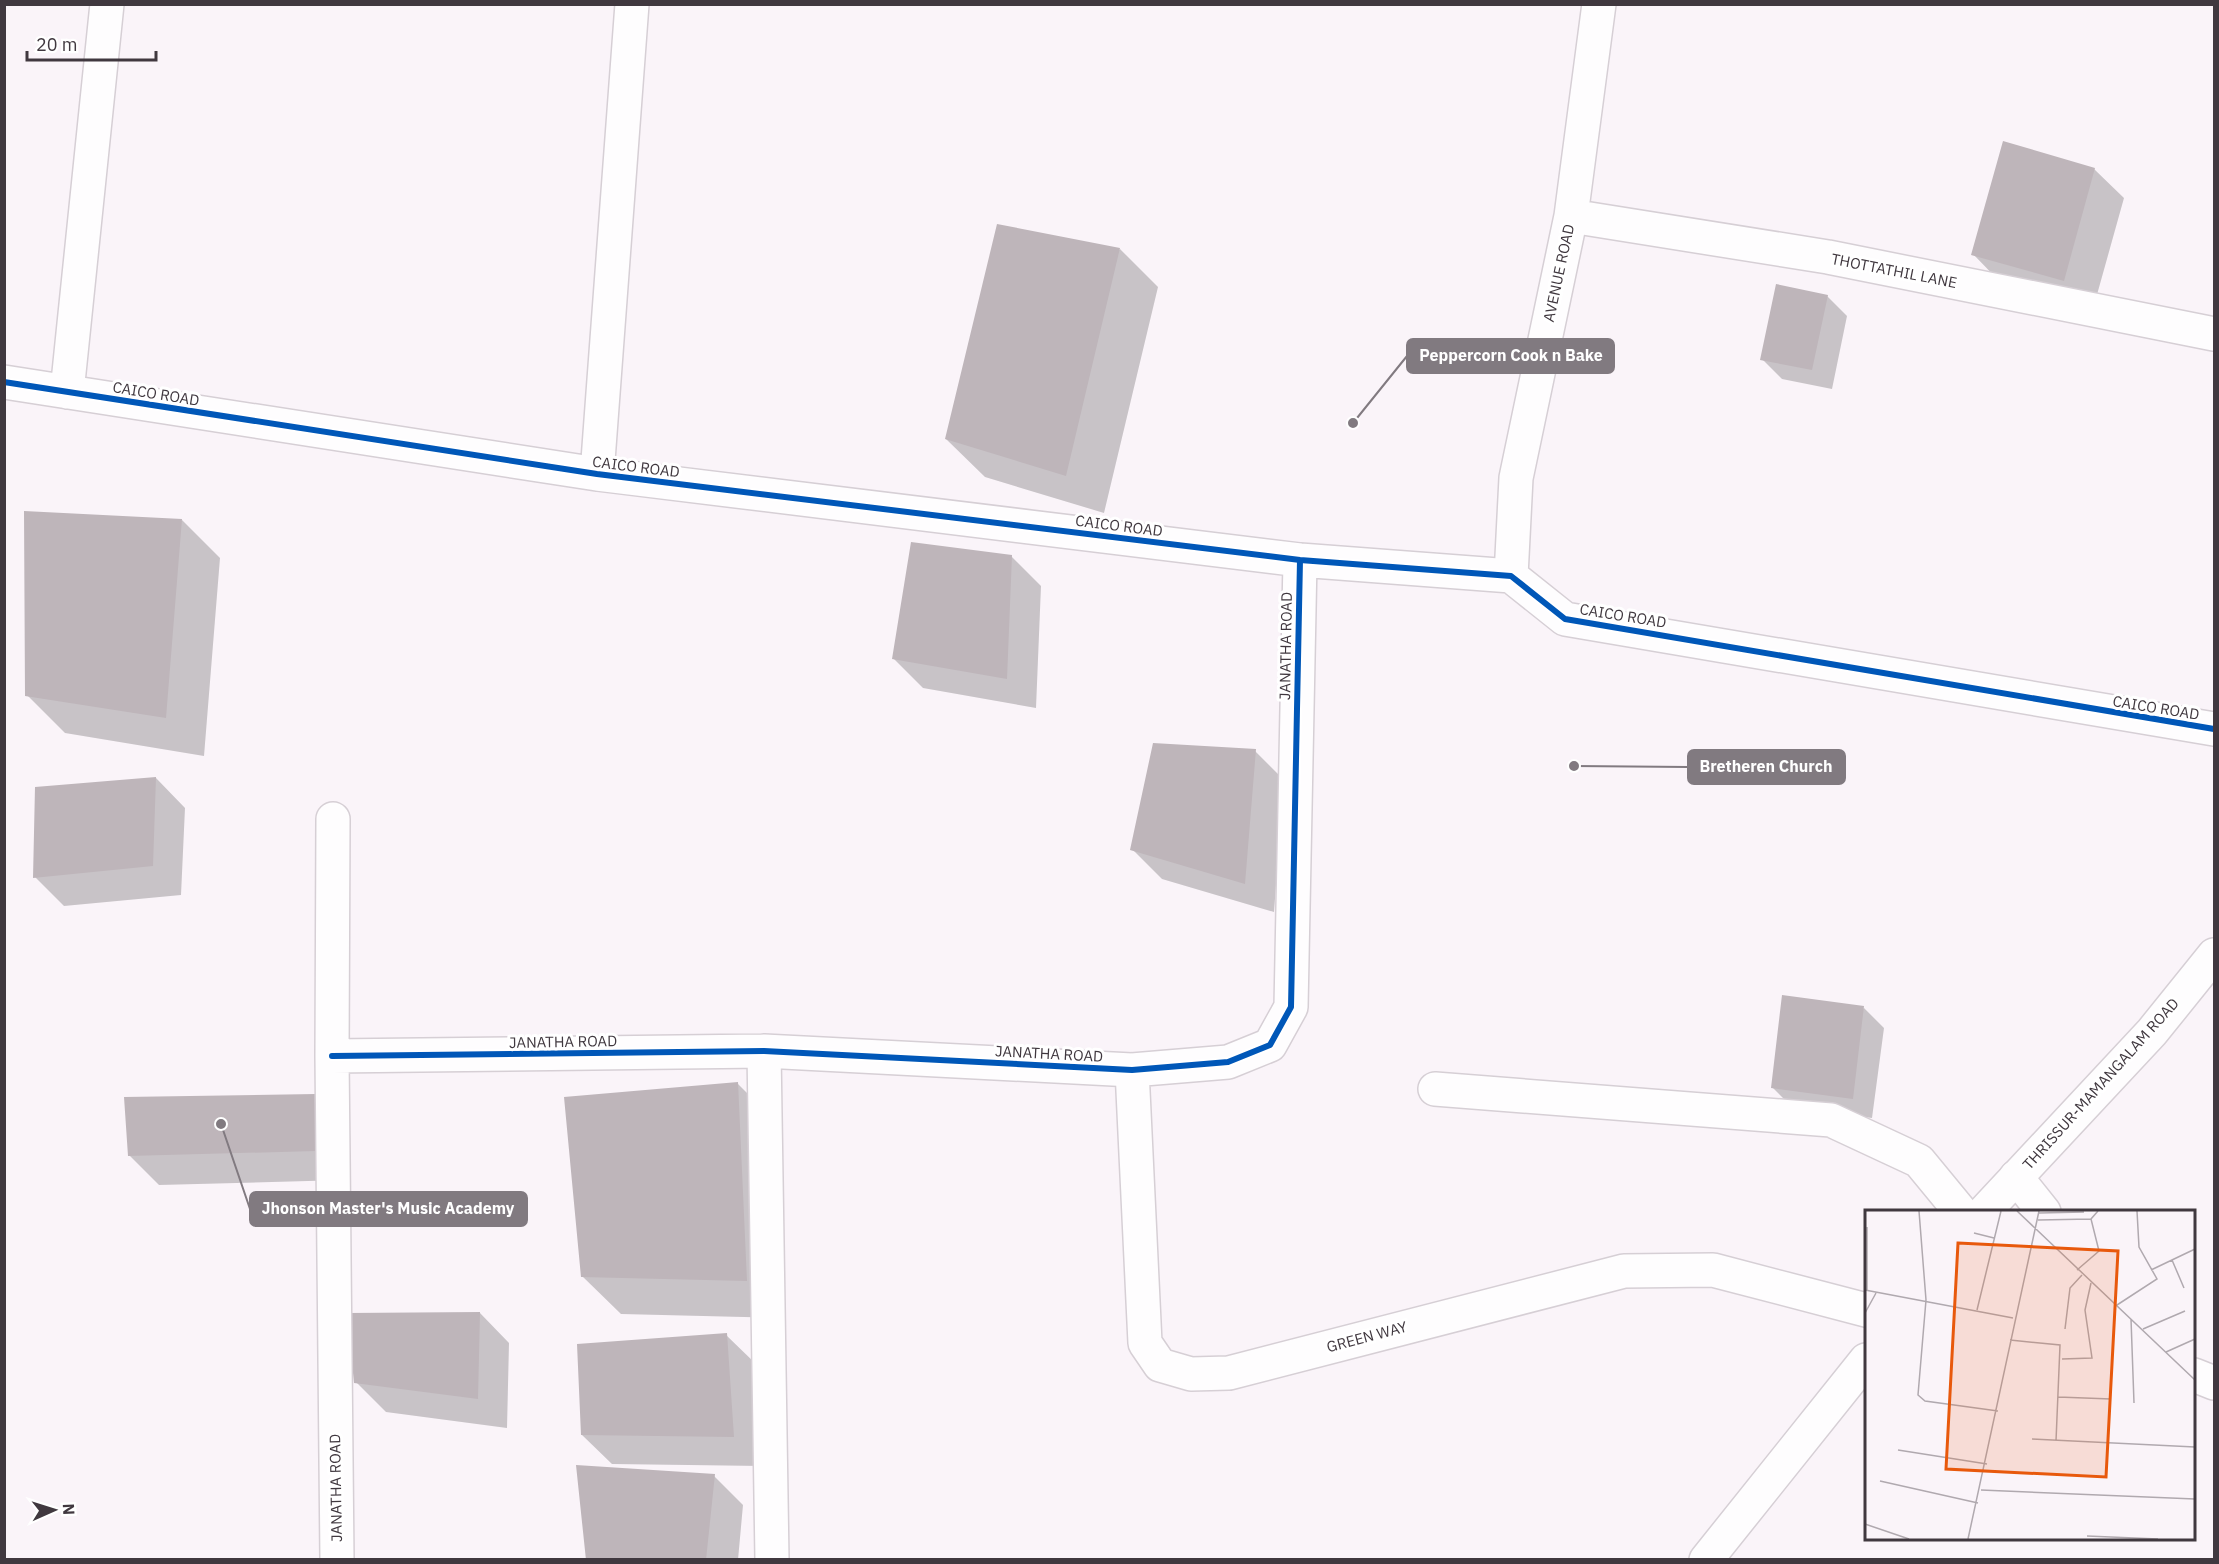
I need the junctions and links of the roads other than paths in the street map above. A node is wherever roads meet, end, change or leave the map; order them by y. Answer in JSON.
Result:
{"nodes":[{"id":1,"x":107,"y":4,"type":"edge"},
{"id":2,"x":632,"y":4,"type":"edge"},
{"id":3,"x":1599,"y":4,"type":"edge"},
{"id":4,"x":1571,"y":216,"type":"junction"},
{"id":5,"x":2214,"y":334,"type":"edge"},
{"id":6,"x":4,"y":382,"type":"edge"},
{"id":7,"x":67,"y":392,"type":"junction"},
{"id":8,"x":597,"y":474,"type":"junction"},
{"id":9,"x":1300,"y":560,"type":"junction"},
{"id":10,"x":1511,"y":576,"type":"junction"},
{"id":11,"x":2214,"y":729,"type":"edge"},
{"id":12,"x":333,"y":819,"type":"dead end"},
{"id":13,"x":2214,"y":955,"type":"edge"},
{"id":14,"x":764,"y":1051,"type":"junction"},
{"id":15,"x":332,"y":1056,"type":"junction"},
{"id":16,"x":1132,"y":1070,"type":"junction"},
{"id":17,"x":1435,"y":1089,"type":"dead end"},
{"id":18,"x":2016,"y":1177,"type":"junction"},
{"id":19,"x":1959,"y":1210,"type":"edge"},
{"id":20,"x":1986,"y":1210,"type":"edge"},
{"id":21,"x":2042,"y":1210,"type":"edge"},
{"id":22,"x":1865,"y":1310,"type":"edge"},
{"id":23,"x":1865,"y":1361,"type":"edge"},
{"id":24,"x":2195,"y":1376,"type":"edge"},
{"id":25,"x":2214,"y":1383,"type":"edge"},
{"id":26,"x":337,"y":1560,"type":"edge"},
{"id":27,"x":772,"y":1560,"type":"edge"},
{"id":28,"x":1706,"y":1560,"type":"edge"}],
"edges":[{"from":1,"to":7,"type":"street"},
{"from":2,"to":8,"type":"street"},
{"from":3,"to":4,"type":"street","name":"AVENUE ROAD"},
{"from":4,"to":5,"type":"street","name":"THOTTATHIL LANE"},
{"from":4,"to":10,"type":"street","name":"AVENUE ROAD"},
{"from":6,"to":7,"type":"street","name":"CAICO ROAD"},
{"from":7,"to":8,"type":"street","name":"CAICO ROAD"},
{"from":8,"to":9,"type":"street","name":"CAICO ROAD"},
{"from":9,"to":10,"type":"street","name":"CAICO ROAD"},
{"from":9,"to":16,"type":"street","name":"JANATHA ROAD"},
{"from":10,"to":11,"type":"street","name":"CAICO ROAD"},
{"from":12,"to":15,"type":"street","name":"JANATHA ROAD"},
{"from":13,"to":18,"type":"street","name":"THRISSUR-MAMANGALAM ROAD"},
{"from":14,"to":15,"type":"street","name":"JANATHA ROAD"},
{"from":14,"to":16,"type":"street","name":"JANATHA ROAD"},
{"from":14,"to":27,"type":"street"},
{"from":15,"to":26,"type":"street","name":"JANATHA ROAD"},
{"from":16,"to":22,"type":"street","name":"GREEN WAY"},
{"from":17,"to":19,"type":"street"},
{"from":18,"to":20,"type":"street","name":"THRISSUR-MAMANGALAM ROAD"},
{"from":18,"to":21,"type":"street"},
{"from":23,"to":28,"type":"street"},
{"from":24,"to":25,"type":"street"}]}
